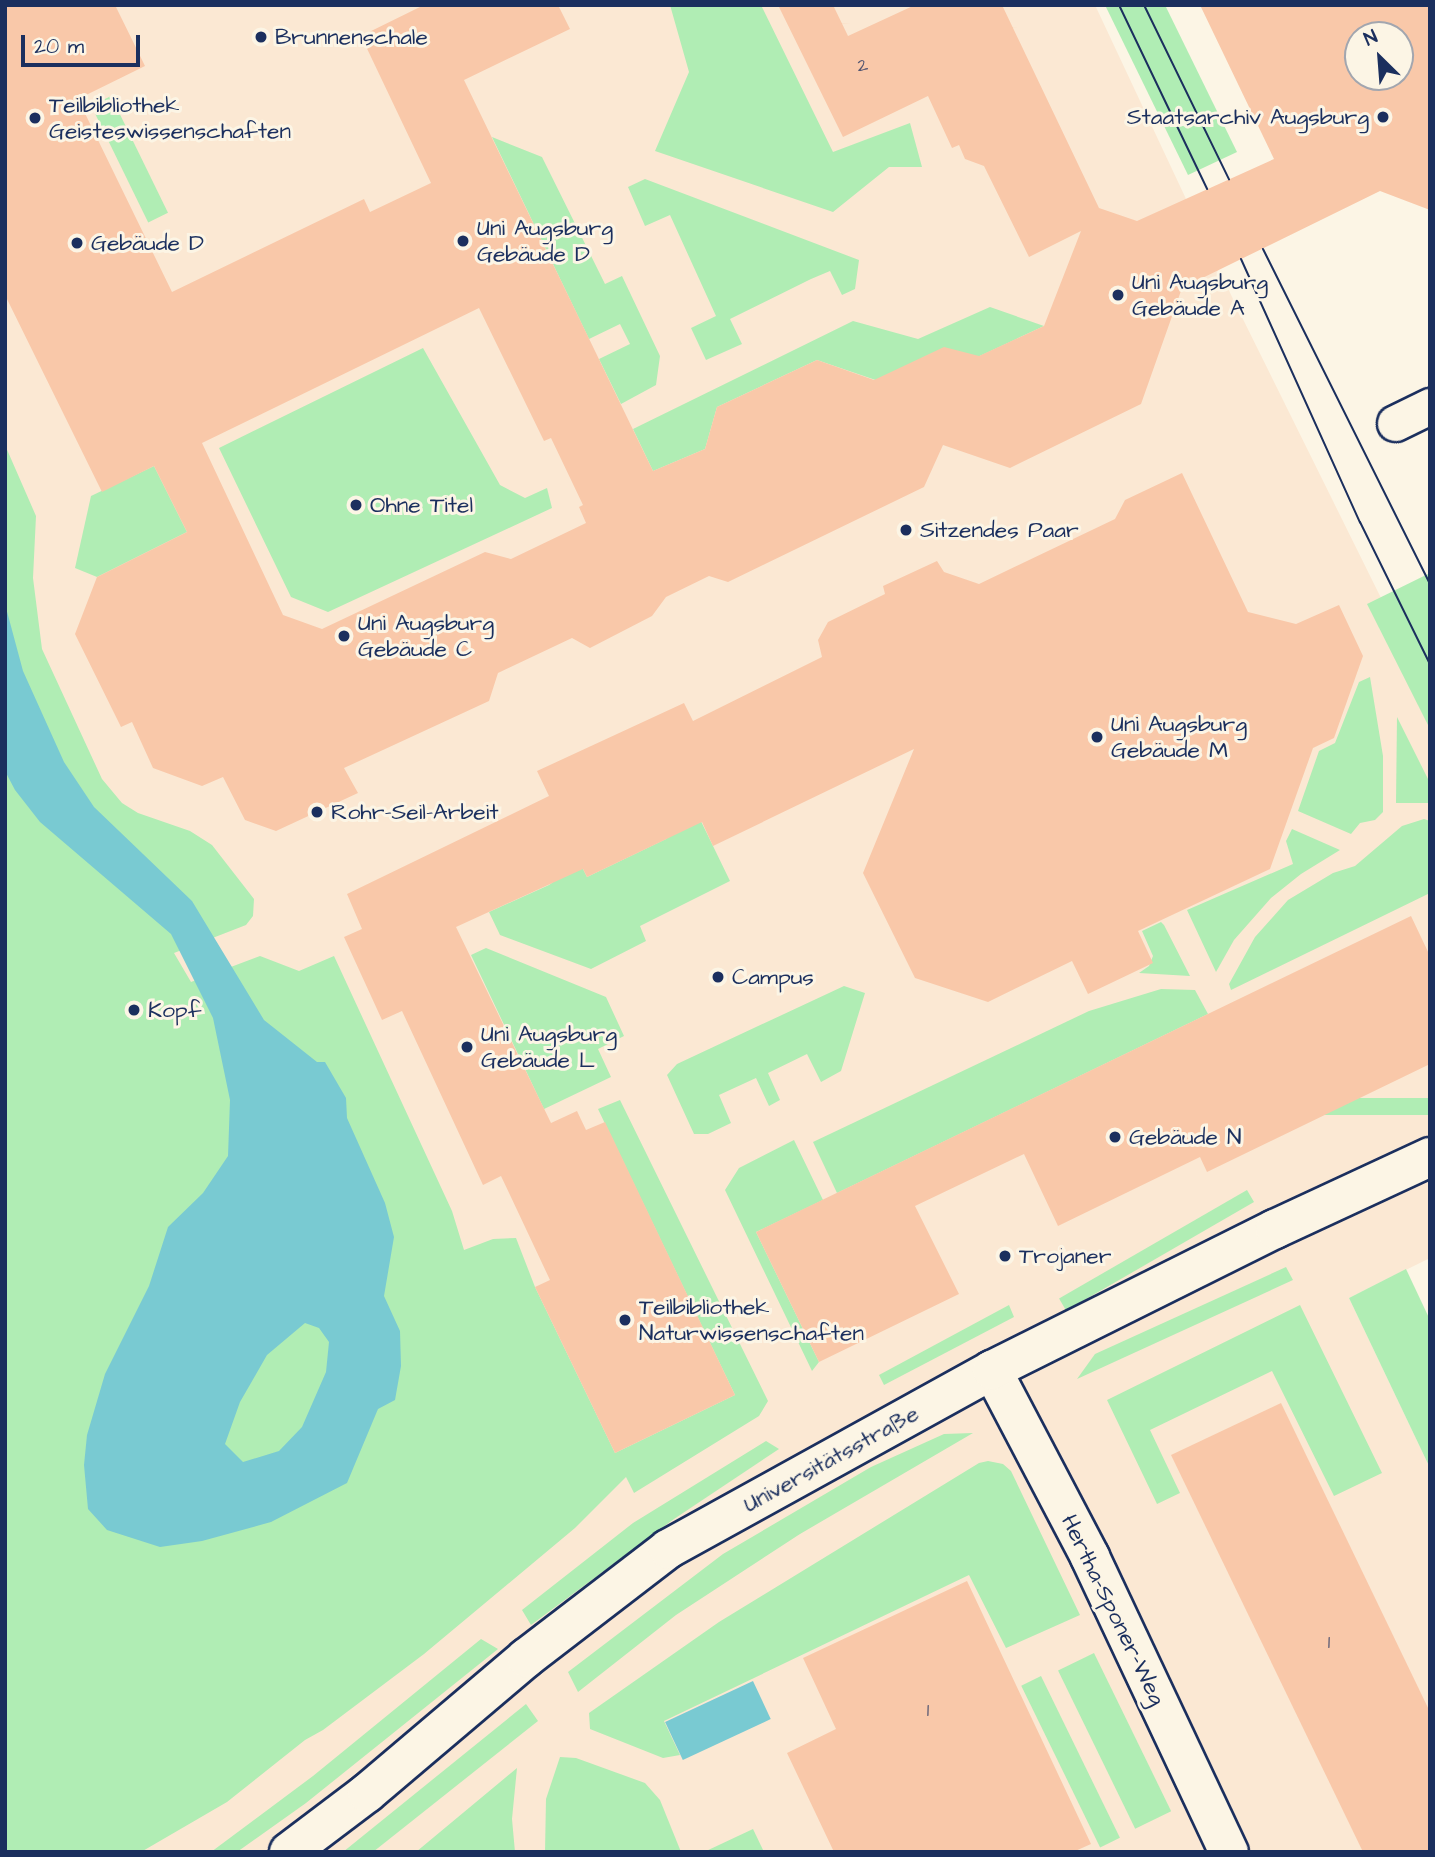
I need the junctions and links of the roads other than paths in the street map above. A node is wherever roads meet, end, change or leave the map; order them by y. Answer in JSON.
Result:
{"nodes":[{"id":1,"x":1430,"y":406,"type":"edge"},
{"id":2,"x":1395,"y":423,"type":"dead end"},
{"id":3,"x":1430,"y":1157,"type":"edge"},
{"id":4,"x":992,"y":1370,"type":"junction"},
{"id":5,"x":289,"y":1852,"type":"edge"},
{"id":6,"x":1229,"y":1852,"type":"edge"}],
"edges":[{"from":1,"to":2,"type":"street"},
{"from":3,"to":4,"type":"street","name":"Universitätsstraße"},
{"from":4,"to":5,"type":"street","name":"Universitätsstraße"},
{"from":4,"to":6,"type":"street","name":"Hertha-Sponer-Weg"}]}
